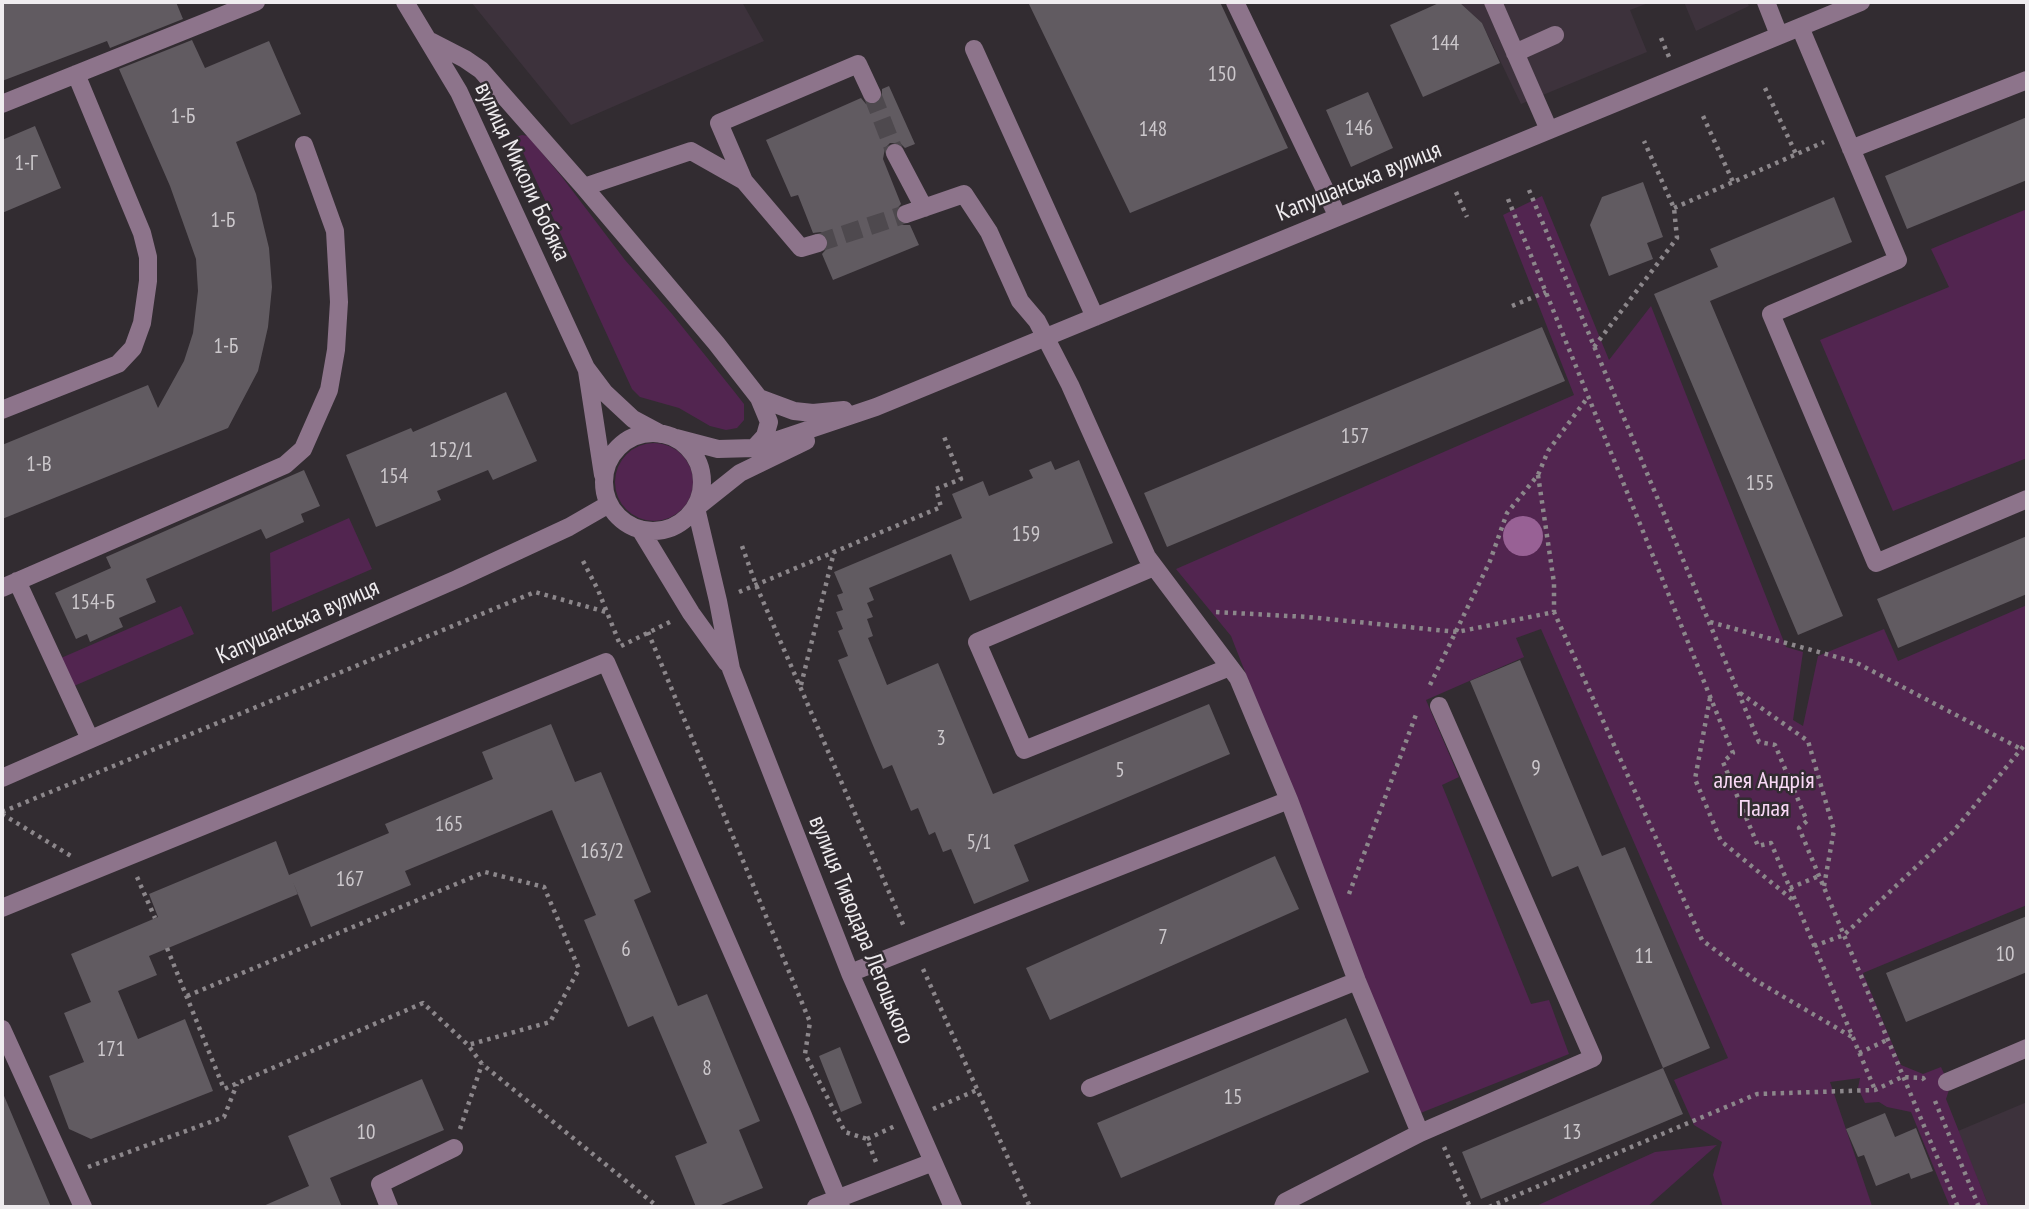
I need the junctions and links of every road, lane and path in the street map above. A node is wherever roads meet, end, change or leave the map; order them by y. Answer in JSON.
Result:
{"nodes":[{"id":1,"x":256,"y":2,"type":"edge"},
{"id":2,"x":405,"y":2,"type":"edge"},
{"id":3,"x":1235,"y":2,"type":"edge"},
{"id":4,"x":1493,"y":2,"type":"edge"},
{"id":5,"x":1766,"y":2,"type":"edge"},
{"id":6,"x":1861,"y":2,"type":"edge"},
{"id":7,"x":1800,"y":27,"type":"junction"},
{"id":8,"x":1555,"y":35,"type":"dead end"},
{"id":9,"x":1779,"y":35,"type":"junction"},
{"id":10,"x":1661,"y":38,"type":"dead end"},
{"id":11,"x":430,"y":41,"type":"junction"},
{"id":12,"x":974,"y":49,"type":"dead end"},
{"id":13,"x":1515,"y":53,"type":"junction"},
{"id":14,"x":1671,"y":60,"type":"dead end"},
{"id":15,"x":76,"y":74,"type":"junction"},
{"id":16,"x":2027,"y":80,"type":"edge"},
{"id":17,"x":1765,"y":88,"type":"dead end"},
{"id":18,"x":872,"y":94,"type":"tunnel mouth"},
{"id":19,"x":2,"y":104,"type":"edge"},
{"id":20,"x":1703,"y":116,"type":"dead end"},
{"id":21,"x":1549,"y":130,"type":"junction"},
{"id":22,"x":1644,"y":141,"type":"dead end"},
{"id":23,"x":1848,"y":141,"type":"junction"},
{"id":24,"x":304,"y":145,"type":"dead end"},
{"id":25,"x":895,"y":153,"type":"tunnel mouth"},
{"id":26,"x":1796,"y":154,"type":"junction"},
{"id":27,"x":744,"y":181,"type":"junction"},
{"id":28,"x":1733,"y":182,"type":"junction"},
{"id":29,"x":584,"y":187,"type":"junction"},
{"id":30,"x":1529,"y":190,"type":"dead end"},
{"id":31,"x":1508,"y":199,"type":"dead end"},
{"id":32,"x":923,"y":208,"type":"junction"},
{"id":33,"x":1674,"y":208,"type":"junction"},
{"id":34,"x":906,"y":214,"type":"tunnel mouth"},
{"id":35,"x":1338,"y":217,"type":"junction"},
{"id":36,"x":818,"y":243,"type":"tunnel mouth"},
{"id":37,"x":1546,"y":292,"type":"junction"},
{"id":38,"x":1512,"y":306,"type":"dead end"},
{"id":39,"x":1096,"y":317,"type":"junction"},
{"id":40,"x":1045,"y":338,"type":"junction"},
{"id":41,"x":1594,"y":347,"type":"junction"},
{"id":42,"x":586,"y":368,"type":"junction"},
{"id":43,"x":1588,"y":396,"type":"junction"},
{"id":44,"x":759,"y":398,"type":"junction"},
{"id":45,"x":876,"y":407,"type":"junction"},
{"id":46,"x":2,"y":410,"type":"edge"},
{"id":47,"x":943,"y":434,"type":"dead end"},
{"id":48,"x":669,"y":436,"type":"junction"},
{"id":49,"x":754,"y":448,"type":"junction"},
{"id":50,"x":1538,"y":475,"type":"junction"},
{"id":51,"x":604,"y":478,"type":"junction"},
{"id":52,"x":2027,"y":499,"type":"edge"},
{"id":53,"x":610,"y":504,"type":"junction"},
{"id":54,"x":696,"y":508,"type":"junction"},
{"id":55,"x":640,"y":529,"type":"junction"},
{"id":56,"x":742,"y":546,"type":"dead end"},
{"id":57,"x":834,"y":552,"type":"junction"},
{"id":58,"x":583,"y":561,"type":"dead end"},
{"id":59,"x":1154,"y":567,"type":"junction"},
{"id":60,"x":9,"y":585,"type":"edge"},
{"id":61,"x":756,"y":585,"type":"junction"},
{"id":62,"x":738,"y":593,"type":"dead end"},
{"id":63,"x":1187,"y":610,"type":"junction"},
{"id":64,"x":606,"y":612,"type":"junction"},
{"id":65,"x":1554,"y":612,"type":"junction"},
{"id":66,"x":673,"y":620,"type":"dead end"},
{"id":67,"x":1709,"y":622,"type":"junction"},
{"id":68,"x":648,"y":632,"type":"junction"},
{"id":69,"x":1457,"y":632,"type":"junction"},
{"id":70,"x":620,"y":646,"type":"junction"},
{"id":71,"x":606,"y":662,"type":"junction"},
{"id":72,"x":1230,"y":667,"type":"junction"},
{"id":73,"x":731,"y":669,"type":"junction"},
{"id":74,"x":801,"y":686,"type":"junction"},
{"id":75,"x":1427,"y":689,"type":"dead end"},
{"id":76,"x":1738,"y":691,"type":"junction"},
{"id":77,"x":1710,"y":698,"type":"junction"},
{"id":78,"x":1430,"y":703,"type":"joint"},
{"id":79,"x":90,"y":739,"type":"junction"},
{"id":80,"x":2027,"y":742,"type":"edge"},
{"id":81,"x":2021,"y":749,"type":"junction"},
{"id":82,"x":2,"y":778,"type":"edge"},
{"id":83,"x":1289,"y":800,"type":"junction"},
{"id":84,"x":2,"y":813,"type":"edge"},
{"id":85,"x":128,"y":857,"type":"junction"},
{"id":86,"x":96,"y":870,"type":"junction"},
{"id":87,"x":1819,"y":876,"type":"junction"},
{"id":88,"x":1824,"y":887,"type":"junction"},
{"id":89,"x":1790,"y":888,"type":"junction"},
{"id":90,"x":1796,"y":903,"type":"junction"},
{"id":91,"x":2,"y":908,"type":"edge"},
{"id":92,"x":155,"y":918,"type":"dead end"},
{"id":93,"x":1337,"y":926,"type":"junction"},
{"id":94,"x":1844,"y":934,"type":"junction"},
{"id":95,"x":1814,"y":946,"type":"junction"},
{"id":96,"x":167,"y":948,"type":"dead end"},
{"id":97,"x":914,"y":949,"type":"junction"},
{"id":98,"x":850,"y":973,"type":"junction"},
{"id":99,"x":1357,"y":981,"type":"junction"},
{"id":100,"x":187,"y":996,"type":"junction"},
{"id":101,"x":2,"y":1029,"type":"edge"},
{"id":102,"x":1852,"y":1037,"type":"junction"},
{"id":103,"x":1887,"y":1040,"type":"junction"},
{"id":104,"x":468,"y":1045,"type":"junction"},
{"id":105,"x":2027,"y":1048,"type":"edge"},
{"id":106,"x":1859,"y":1053,"type":"junction"},
{"id":107,"x":482,"y":1064,"type":"junction"},
{"id":108,"x":1902,"y":1077,"type":"junction"},
{"id":109,"x":1947,"y":1082,"type":"dead end"},
{"id":110,"x":237,"y":1083,"type":"junction"},
{"id":111,"x":1090,"y":1087,"type":"dead end"},
{"id":112,"x":977,"y":1090,"type":"junction"},
{"id":113,"x":1875,"y":1090,"type":"junction"},
{"id":114,"x":932,"y":1109,"type":"dead end"},
{"id":115,"x":899,"y":1125,"type":"dead end"},
{"id":116,"x":1427,"y":1130,"type":"junction"},
{"id":117,"x":867,"y":1139,"type":"junction"},
{"id":118,"x":454,"y":1148,"type":"joint"},
{"id":119,"x":933,"y":1162,"type":"junction"},
{"id":120,"x":69,"y":1175,"type":"junction"},
{"id":121,"x":883,"y":1181,"type":"junction"},
{"id":122,"x":839,"y":1203,"type":"edge"},
{"id":123,"x":83,"y":1207,"type":"edge"},
{"id":124,"x":389,"y":1207,"type":"edge"},
{"id":125,"x":658,"y":1207,"type":"edge"},
{"id":126,"x":817,"y":1207,"type":"edge"},
{"id":127,"x":953,"y":1207,"type":"edge"},
{"id":128,"x":1030,"y":1207,"type":"edge"},
{"id":129,"x":1283,"y":1207,"type":"edge"},
{"id":130,"x":1470,"y":1207,"type":"edge"},
{"id":131,"x":1489,"y":1207,"type":"edge"},
{"id":132,"x":1958,"y":1207,"type":"edge"},
{"id":133,"x":1979,"y":1207,"type":"edge"}],
"edges":[{"from":1,"to":15,"type":"street"},
{"from":2,"to":11,"type":"street","name":"вулиця Миколи Бобяка"},
{"from":3,"to":35,"type":"street"},
{"from":4,"to":13,"type":"street"},
{"from":5,"to":9,"type":"street"},
{"from":6,"to":7,"type":"street","name":"Капушанська вулиця"},
{"from":7,"to":9,"type":"street","name":"Капушанська вулиця"},
{"from":7,"to":23,"type":"street"},
{"from":8,"to":13,"type":"street"},
{"from":9,"to":21,"type":"street","name":"Капушанська вулиця"},
{"from":10,"to":14,"type":"path"},
{"from":11,"to":29,"type":"street"},
{"from":11,"to":42,"type":"street","name":"вулиця Миколи Бобяка"},
{"from":12,"to":39,"type":"street"},
{"from":13,"to":21,"type":"street"},
{"from":15,"to":19,"type":"street"},
{"from":15,"to":46,"type":"street"},
{"from":16,"to":23,"type":"street"},
{"from":17,"to":26,"type":"path"},
{"from":18,"to":27,"type":"street"},
{"from":20,"to":28,"type":"path"},
{"from":21,"to":35,"type":"street","name":"Капушанська вулиця"},
{"from":22,"to":33,"type":"path"},
{"from":23,"to":26,"type":"path"},
{"from":23,"to":52,"type":"street"},
{"from":24,"to":60,"type":"street"},
{"from":25,"to":32,"type":"street"},
{"from":26,"to":28,"type":"path"},
{"from":27,"to":29,"type":"street"},
{"from":27,"to":36,"type":"street"},
{"from":28,"to":33,"type":"path"},
{"from":29,"to":44,"type":"street"},
{"from":30,"to":41,"type":"path"},
{"from":31,"to":37,"type":"path"},
{"from":32,"to":34,"type":"street"},
{"from":32,"to":40,"type":"street"},
{"from":33,"to":41,"type":"path"},
{"from":35,"to":39,"type":"street","name":"Капушанська вулиця"},
{"from":37,"to":38,"type":"path"},
{"from":37,"to":43,"type":"path"},
{"from":39,"to":40,"type":"street","name":"Капушанська вулиця"},
{"from":40,"to":45,"type":"street","name":"Капушанська вулиця"},
{"from":40,"to":59,"type":"street"},
{"from":41,"to":67,"type":"path"},
{"from":42,"to":48,"type":"street","name":"вулиця Миколи Бобяка"},
{"from":42,"to":51,"type":"street","name":"вулиця Миколи Бобяка"},
{"from":43,"to":50,"type":"path"},
{"from":43,"to":77,"type":"path"},
{"from":44,"to":45,"type":"street"},
{"from":44,"to":49,"type":"street"},
{"from":45,"to":49,"type":"street","name":"Капушанська вулиця"},
{"from":45,"to":54,"type":"street","name":"Капушанська вулиця"},
{"from":47,"to":57,"type":"path"},
{"from":48,"to":49,"type":"street","name":"Капушанська вулиця"},
{"from":48,"to":51,"type":"street"},
{"from":48,"to":54,"type":"street"},
{"from":50,"to":65,"type":"path"},
{"from":50,"to":69,"type":"path"},
{"from":51,"to":53,"type":"street"},
{"from":53,"to":55,"type":"street"},
{"from":53,"to":79,"type":"street","name":"Капушанська вулиця"},
{"from":54,"to":55,"type":"street"},
{"from":54,"to":73,"type":"street","name":"вулиця Тиводара Легоцького"},
{"from":55,"to":73,"type":"street","name":"вулиця Тиводара Легоцького"},
{"from":56,"to":61,"type":"path"},
{"from":57,"to":61,"type":"path"},
{"from":57,"to":74,"type":"path"},
{"from":58,"to":64,"type":"path"},
{"from":59,"to":63,"type":"street"},
{"from":59,"to":72,"type":"street"},
{"from":60,"to":79,"type":"street"},
{"from":61,"to":62,"type":"path"},
{"from":61,"to":74,"type":"path"},
{"from":63,"to":69,"type":"path"},
{"from":63,"to":72,"type":"street"},
{"from":64,"to":70,"type":"path"},
{"from":64,"to":84,"type":"path"},
{"from":65,"to":69,"type":"path"},
{"from":65,"to":102,"type":"path"},
{"from":66,"to":68,"type":"path"},
{"from":67,"to":76,"type":"path"},
{"from":67,"to":81,"type":"path"},
{"from":68,"to":70,"type":"path"},
{"from":68,"to":117,"type":"path"},
{"from":69,"to":75,"type":"path"},
{"from":70,"to":71,"type":"path"},
{"from":71,"to":85,"type":"street"},
{"from":71,"to":122,"type":"street"},
{"from":72,"to":83,"type":"street"},
{"from":73,"to":98,"type":"street","name":"вулиця Тиводара Легоцького"},
{"from":74,"to":97,"type":"path"},
{"from":76,"to":87,"type":"path"},
{"from":76,"to":88,"type":"path"},
{"from":77,"to":89,"type":"path"},
{"from":77,"to":90,"type":"path"},
{"from":78,"to":93,"type":"path"},
{"from":78,"to":116,"type":"street"},
{"from":79,"to":82,"type":"street","name":"Капушанська вулиця"},
{"from":80,"to":81,"type":"path"},
{"from":81,"to":94,"type":"path"},
{"from":83,"to":93,"type":"street"},
{"from":83,"to":97,"type":"street"},
{"from":84,"to":86,"type":"path"},
{"from":85,"to":86,"type":"street"},
{"from":85,"to":92,"type":"path"},
{"from":86,"to":91,"type":"street"},
{"from":87,"to":88,"type":"path"},
{"from":87,"to":89,"type":"path"},
{"from":88,"to":94,"type":"path"},
{"from":89,"to":90,"type":"path"},
{"from":90,"to":95,"type":"path"},
{"from":93,"to":99,"type":"street"},
{"from":94,"to":95,"type":"path"},
{"from":94,"to":103,"type":"path"},
{"from":95,"to":102,"type":"path"},
{"from":96,"to":100,"type":"path"},
{"from":97,"to":98,"type":"street"},
{"from":97,"to":112,"type":"path"},
{"from":98,"to":119,"type":"street","name":"вулиця Тиводара Легоцького"},
{"from":99,"to":111,"type":"street"},
{"from":99,"to":116,"type":"street"},
{"from":100,"to":104,"type":"path"},
{"from":100,"to":110,"type":"path"},
{"from":101,"to":120,"type":"street"},
{"from":102,"to":106,"type":"path"},
{"from":103,"to":106,"type":"path"},
{"from":103,"to":108,"type":"path"},
{"from":104,"to":107,"type":"path"},
{"from":104,"to":110,"type":"path"},
{"from":105,"to":109,"type":"street"},
{"from":106,"to":113,"type":"path"},
{"from":107,"to":118,"type":"path"},
{"from":107,"to":125,"type":"path"},
{"from":108,"to":113,"type":"path"},
{"from":108,"to":132,"type":"path"},
{"from":108,"to":133,"type":"path"},
{"from":110,"to":120,"type":"path"},
{"from":112,"to":114,"type":"path"},
{"from":112,"to":128,"type":"path"},
{"from":113,"to":131,"type":"path"},
{"from":115,"to":117,"type":"path"},
{"from":116,"to":129,"type":"street"},
{"from":116,"to":130,"type":"path"},
{"from":117,"to":121,"type":"path"},
{"from":118,"to":124,"type":"street"},
{"from":119,"to":121,"type":"street"},
{"from":119,"to":127,"type":"street","name":"вулиця Тиводара Легоцького"},
{"from":120,"to":123,"type":"street"},
{"from":121,"to":122,"type":"street"},
{"from":122,"to":126,"type":"street"}]}
